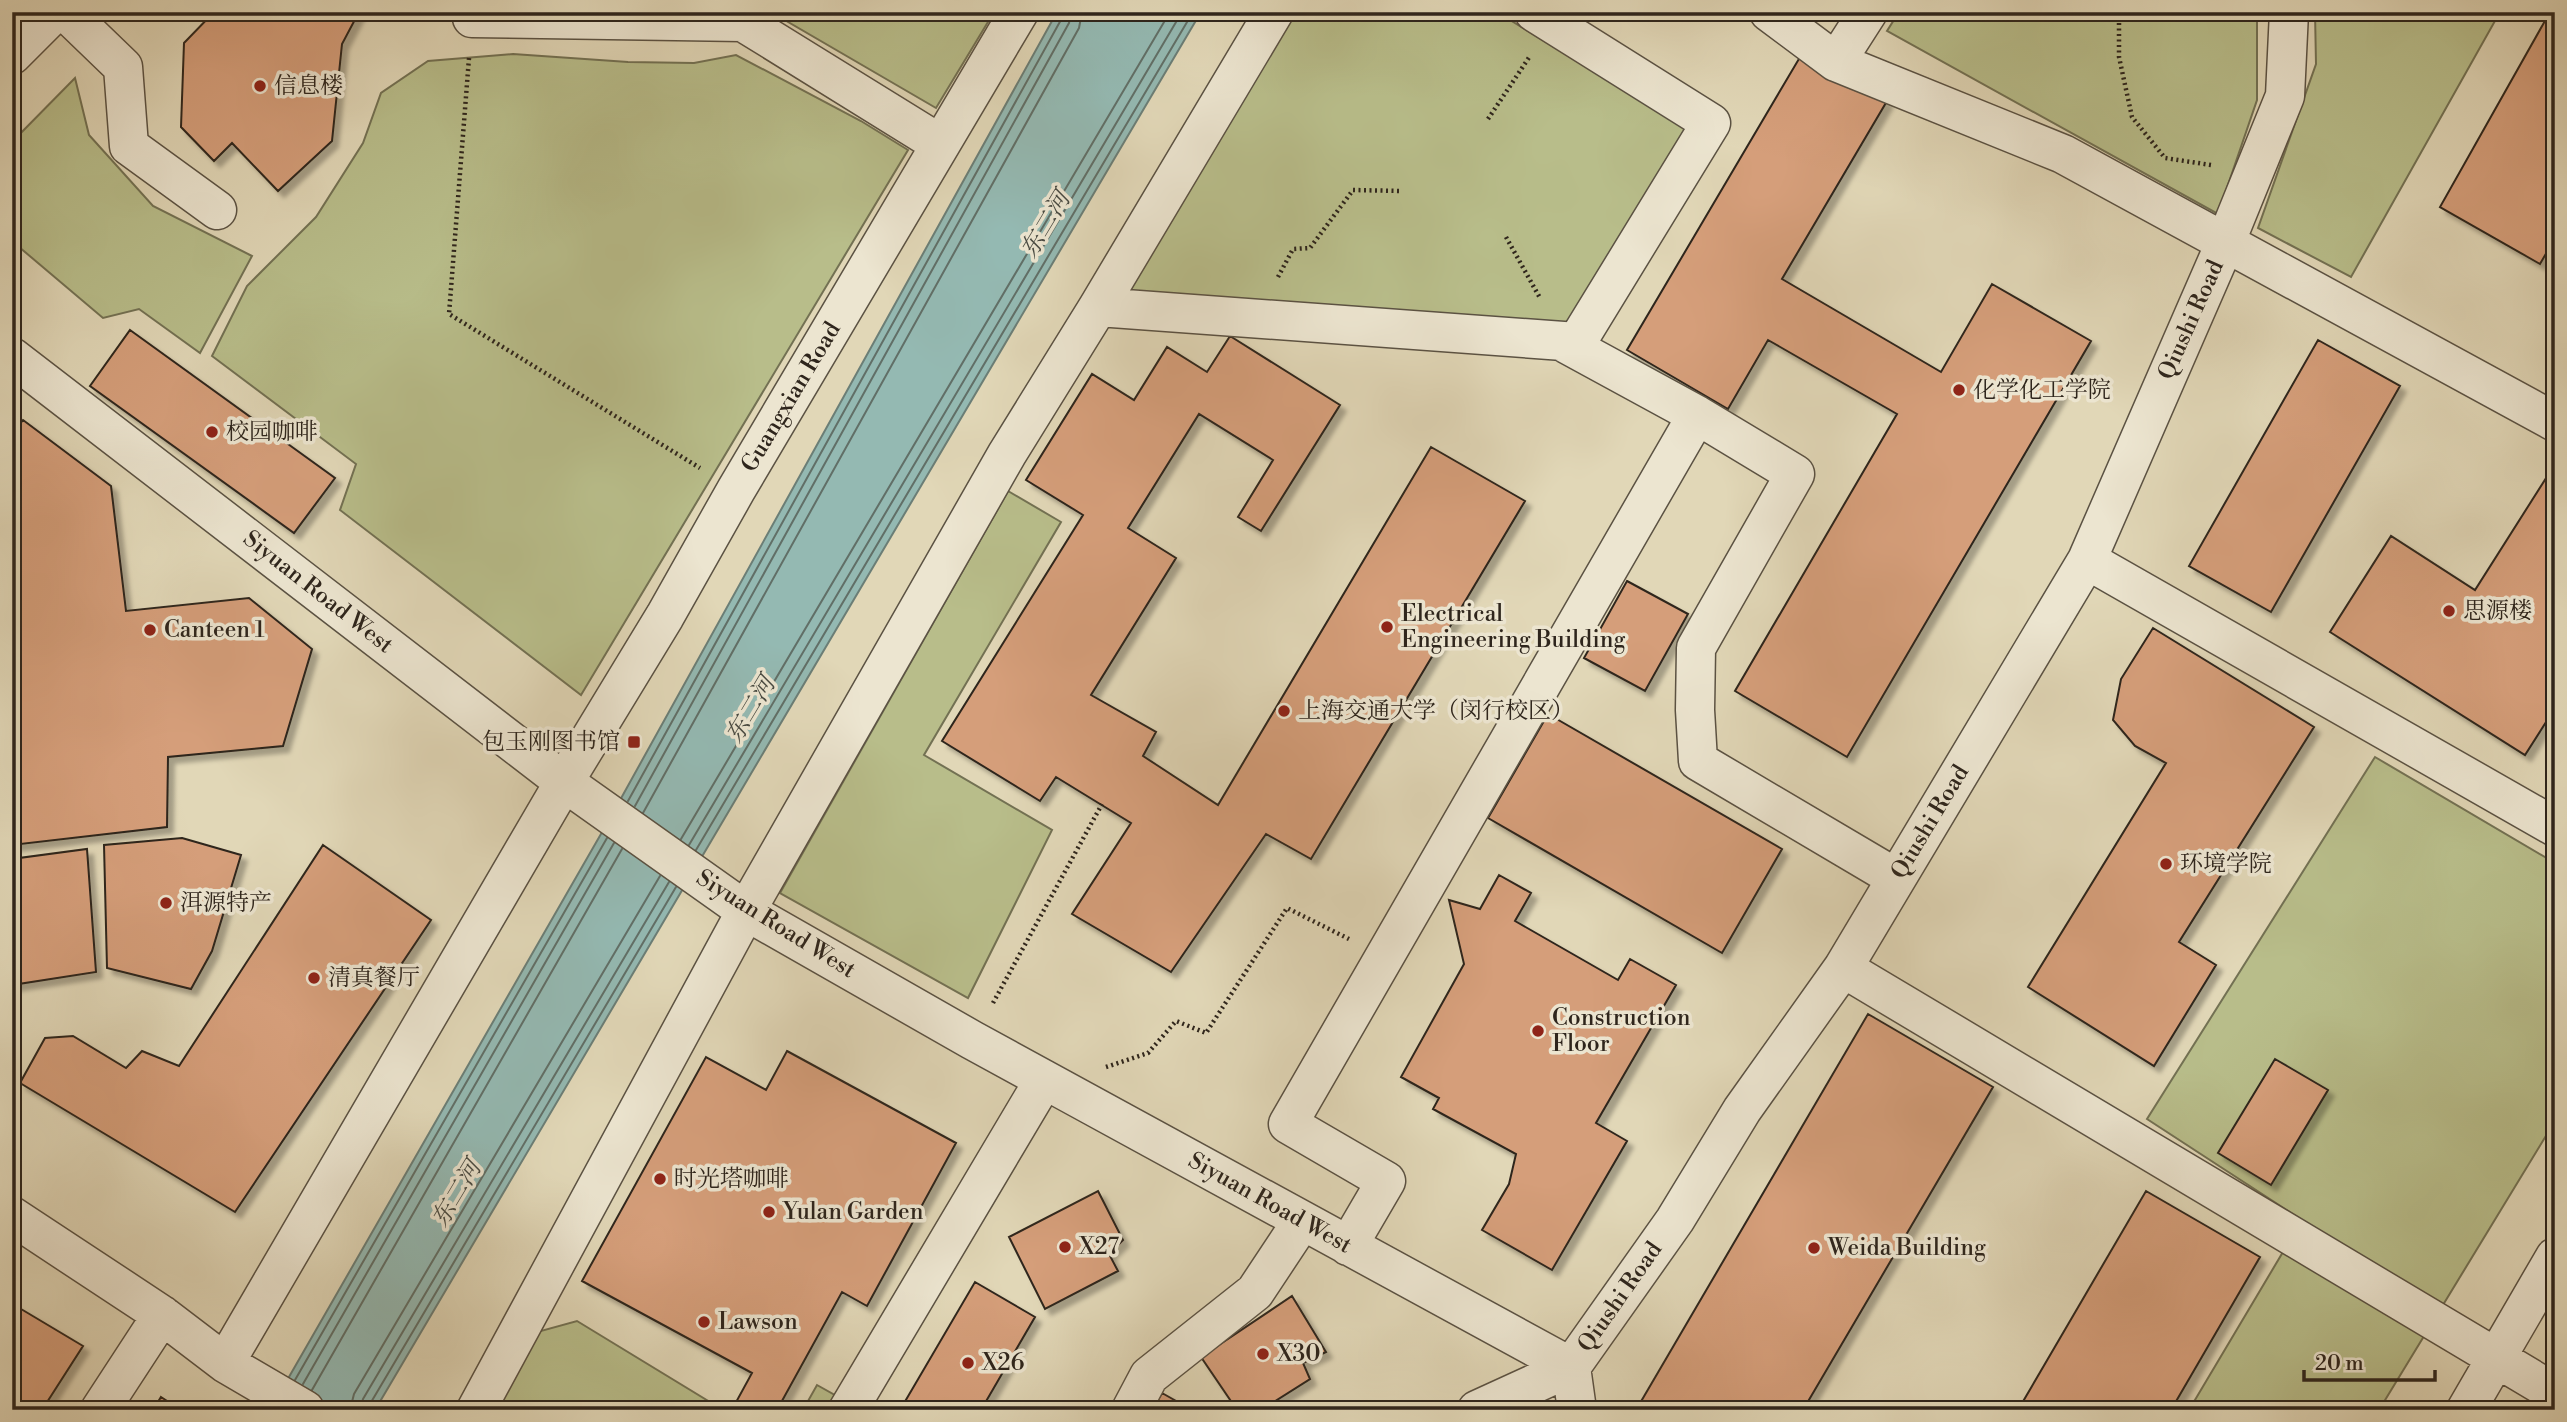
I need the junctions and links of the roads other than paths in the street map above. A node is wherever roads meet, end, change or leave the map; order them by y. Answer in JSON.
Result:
{"nodes":[{"id":1,"x":55,"y":12,"type":"edge"},
{"id":2,"x":66,"y":12,"type":"edge"},
{"id":3,"x":1019,"y":12,"type":"edge"},
{"id":4,"x":1274,"y":12,"type":"edge"},
{"id":5,"x":1769,"y":12,"type":"edge"},
{"id":6,"x":1868,"y":12,"type":"edge"},
{"id":7,"x":2289,"y":12,"type":"edge"},
{"id":8,"x":472,"y":15,"type":"edge"},
{"id":9,"x":1549,"y":16,"type":"edge"},
{"id":10,"x":12,"y":55,"type":"edge"},
{"id":11,"x":1836,"y":62,"type":"junction"},
{"id":12,"x":940,"y":144,"type":"junction"},
{"id":13,"x":217,"y":210,"type":"dead end"},
{"id":14,"x":2226,"y":241,"type":"junction"},
{"id":15,"x":1098,"y":307,"type":"junction"},
{"id":16,"x":1563,"y":342,"type":"junction"},
{"id":17,"x":12,"y":357,"type":"edge"},
{"id":18,"x":1697,"y":415,"type":"junction"},
{"id":19,"x":2555,"y":422,"type":"edge"},
{"id":20,"x":2087,"y":560,"type":"junction"},
{"id":21,"x":575,"y":789,"type":"junction"},
{"id":22,"x":2555,"y":827,"type":"edge"},
{"id":23,"x":1896,"y":878,"type":"junction"},
{"id":24,"x":746,"y":911,"type":"junction"},
{"id":25,"x":1843,"y":968,"type":"junction"},
{"id":26,"x":1044,"y":1080,"type":"junction"},
{"id":27,"x":12,"y":1216,"type":"edge"},
{"id":28,"x":1303,"y":1220,"type":"junction"},
{"id":29,"x":1348,"y":1245,"type":"junction"},
{"id":30,"x":2555,"y":1257,"type":"edge"},
{"id":31,"x":162,"y":1315,"type":"junction"},
{"id":32,"x":2496,"y":1359,"type":"junction"},
{"id":33,"x":225,"y":1363,"type":"junction"},
{"id":34,"x":1571,"y":1367,"type":"junction"},
{"id":35,"x":2555,"y":1393,"type":"edge"},
{"id":36,"x":100,"y":1410,"type":"edge"},
{"id":37,"x":305,"y":1410,"type":"edge"},
{"id":38,"x":476,"y":1410,"type":"edge"},
{"id":39,"x":848,"y":1410,"type":"edge"},
{"id":40,"x":1131,"y":1410,"type":"edge"},
{"id":41,"x":1477,"y":1410,"type":"edge"},
{"id":42,"x":1577,"y":1410,"type":"edge"},
{"id":43,"x":2466,"y":1410,"type":"edge"}],
"edges":[{"from":1,"to":10,"type":"street"},
{"from":2,"to":13,"type":"street"},
{"from":3,"to":12,"type":"street","name":"Guangxian Road"},
{"from":4,"to":15,"type":"street"},
{"from":5,"to":11,"type":"street"},
{"from":6,"to":11,"type":"street"},
{"from":7,"to":14,"type":"street","name":"Qiushi Road"},
{"from":8,"to":12,"type":"street"},
{"from":9,"to":16,"type":"street"},
{"from":11,"to":14,"type":"street"},
{"from":12,"to":21,"type":"street","name":"Guangxian Road"},
{"from":14,"to":19,"type":"street"},
{"from":14,"to":20,"type":"street","name":"Qiushi Road"},
{"from":15,"to":16,"type":"street"},
{"from":15,"to":24,"type":"street"},
{"from":16,"to":18,"type":"street"},
{"from":17,"to":21,"type":"street","name":"Siyuan Road West"},
{"from":18,"to":23,"type":"street"},
{"from":18,"to":29,"type":"street"},
{"from":20,"to":22,"type":"street"},
{"from":20,"to":23,"type":"street","name":"Qiushi Road"},
{"from":21,"to":24,"type":"street","name":"Siyuan Road West"},
{"from":21,"to":33,"type":"street","name":"Guangxian Road"},
{"from":23,"to":25,"type":"street","name":"Qiushi Road"},
{"from":24,"to":26,"type":"street","name":"Siyuan Road West"},
{"from":24,"to":38,"type":"street"},
{"from":25,"to":32,"type":"street"},
{"from":25,"to":34,"type":"street","name":"Qiushi Road"},
{"from":26,"to":28,"type":"street","name":"Siyuan Road West"},
{"from":26,"to":39,"type":"street"},
{"from":27,"to":31,"type":"street"},
{"from":28,"to":29,"type":"street","name":"Siyuan Road West"},
{"from":28,"to":40,"type":"street"},
{"from":29,"to":34,"type":"street","name":"Siyuan Road West"},
{"from":30,"to":32,"type":"street"},
{"from":31,"to":33,"type":"street"},
{"from":31,"to":36,"type":"street"},
{"from":32,"to":35,"type":"street"},
{"from":32,"to":43,"type":"street"},
{"from":33,"to":37,"type":"street"},
{"from":34,"to":41,"type":"street"},
{"from":34,"to":42,"type":"street"}]}
